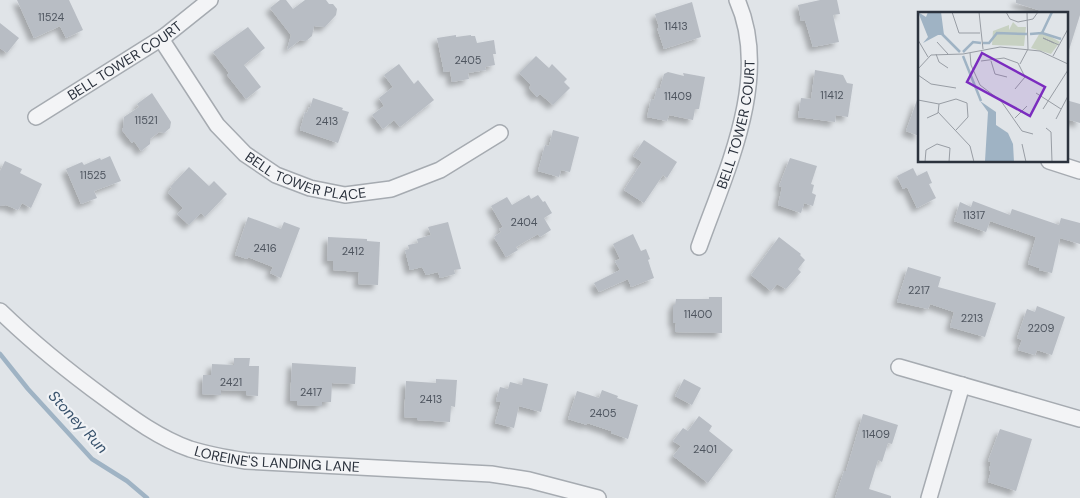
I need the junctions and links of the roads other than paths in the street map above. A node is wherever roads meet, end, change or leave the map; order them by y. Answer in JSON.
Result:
{"nodes":[{"id":1,"x":210,"y":0,"type":"edge"},
{"id":2,"x":737,"y":0,"type":"edge"},
{"id":3,"x":165,"y":36,"type":"junction"},
{"id":4,"x":36,"y":117,"type":"dead end"},
{"id":5,"x":500,"y":133,"type":"dead end"},
{"id":6,"x":1052,"y":162,"type":"edge"},
{"id":7,"x":1080,"y":171,"type":"edge"},
{"id":8,"x":699,"y":247,"type":"dead end"},
{"id":9,"x":0,"y":312,"type":"edge"},
{"id":10,"x":899,"y":367,"type":"dead end"},
{"id":11,"x":962,"y":385,"type":"junction"},
{"id":12,"x":1080,"y":419,"type":"edge"},
{"id":13,"x":598,"y":498,"type":"edge"},
{"id":14,"x":929,"y":498,"type":"edge"}],
"edges":[{"from":1,"to":3,"type":"street","name":"BELL TOWER COURT"},
{"from":2,"to":8,"type":"street","name":"BELL TOWER COURT"},
{"from":3,"to":4,"type":"street","name":"BELL TOWER COURT"},
{"from":3,"to":5,"type":"street","name":"BELL TOWER PLACE"},
{"from":6,"to":7,"type":"street"},
{"from":9,"to":13,"type":"street","name":"LOREINE'S LANDING LANE"},
{"from":10,"to":11,"type":"street"},
{"from":11,"to":12,"type":"street"},
{"from":11,"to":14,"type":"street"}]}
